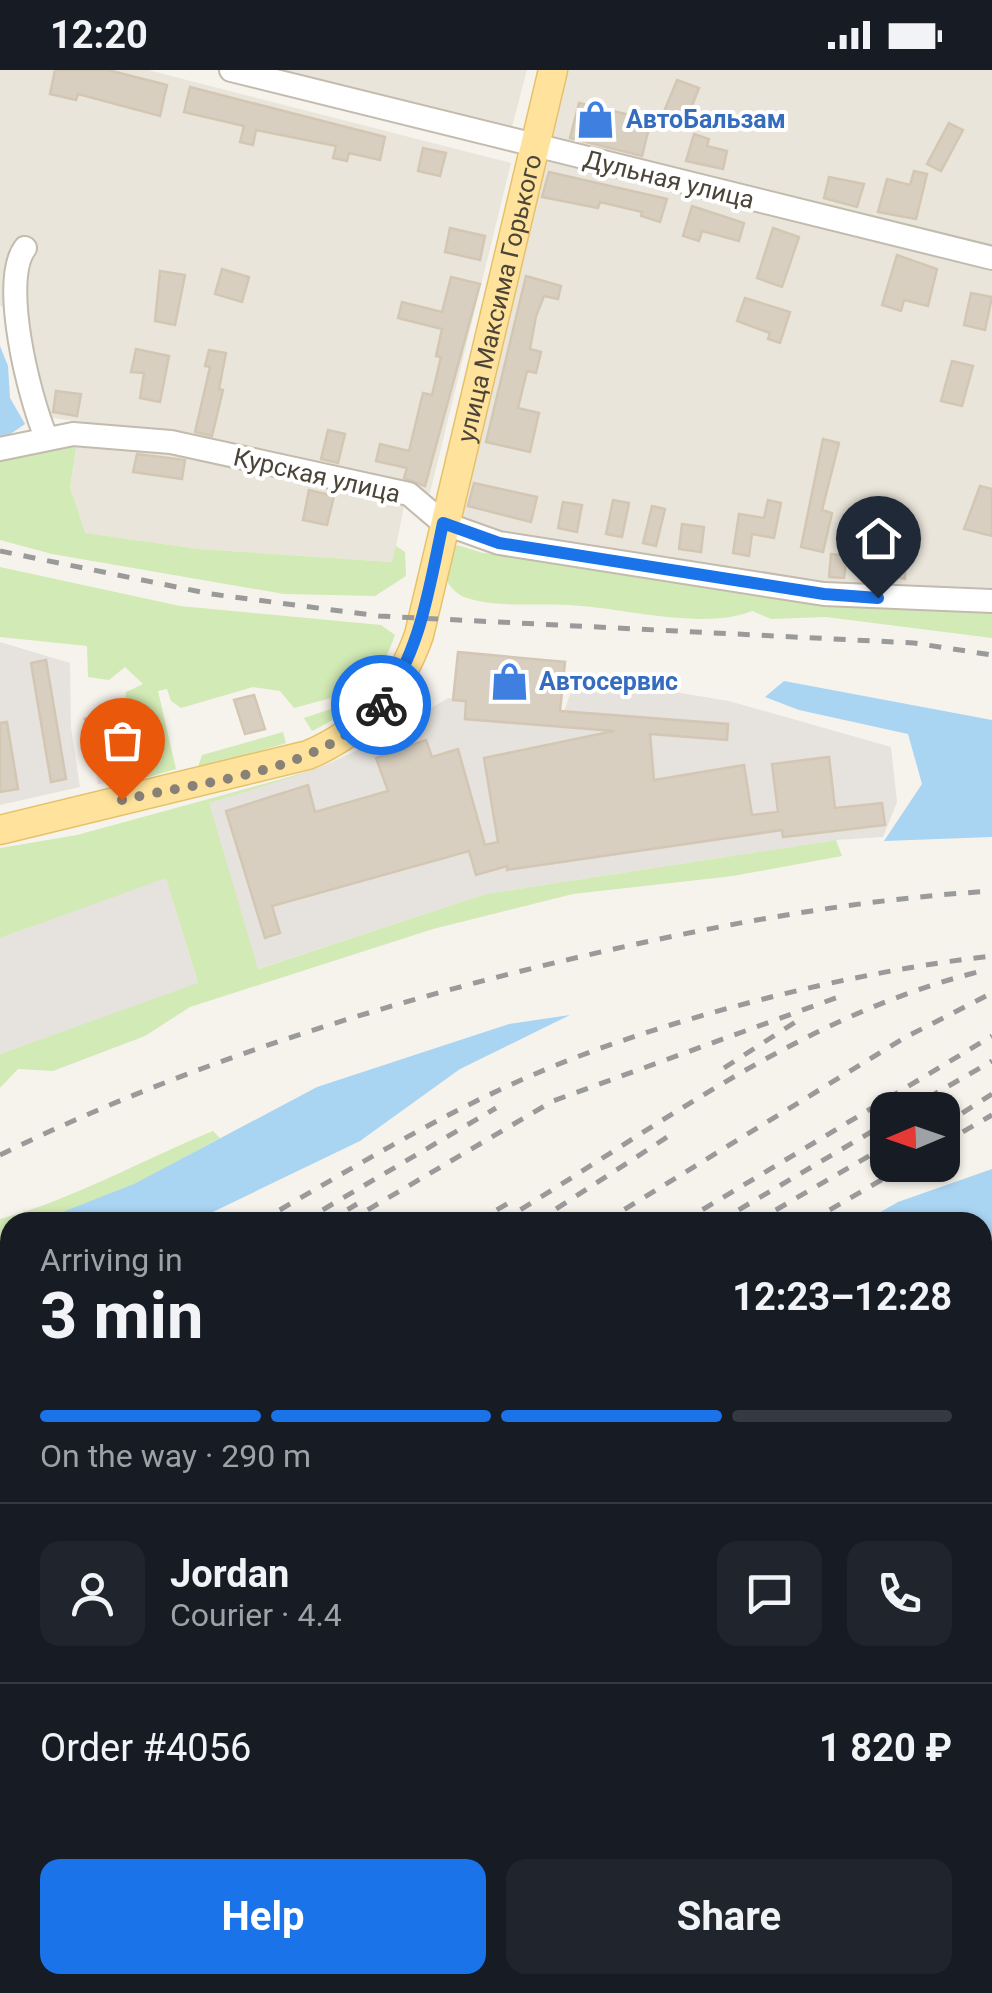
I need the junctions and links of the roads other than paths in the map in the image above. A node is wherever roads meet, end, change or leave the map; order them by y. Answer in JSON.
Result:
{"nodes":[{"id":1,"x":231,"y":70,"type":"edge"},
{"id":2,"x":553,"y":70,"type":"edge"},
{"id":3,"x":534,"y":146,"type":"junction"},
{"id":4,"x":25,"y":248,"type":"dead end"},
{"id":5,"x":992,"y":258,"type":"edge"},
{"id":6,"x":46,"y":436,"type":"junction"},
{"id":7,"x":0,"y":449,"type":"edge"},
{"id":8,"x":443,"y":523,"type":"junction"},
{"id":9,"x":992,"y":602,"type":"edge"},
{"id":10,"x":0,"y":830,"type":"edge"}],
"edges":[{"from":1,"to":3,"type":"street","name":"Дульная улица"},
{"from":2,"to":3,"type":"main road","name":"улица Максима Горького"},
{"from":3,"to":5,"type":"street","name":"Дульная улица"},
{"from":3,"to":8,"type":"main road","name":"улица Максима Горького"},
{"from":4,"to":6,"type":"street"},
{"from":6,"to":7,"type":"street","name":"Курская улица"},
{"from":6,"to":8,"type":"street","name":"Курская улица"},
{"from":8,"to":9,"type":"street","name":"Курская улица"},
{"from":8,"to":10,"type":"main road","name":"улица Максима Горького"}]}
